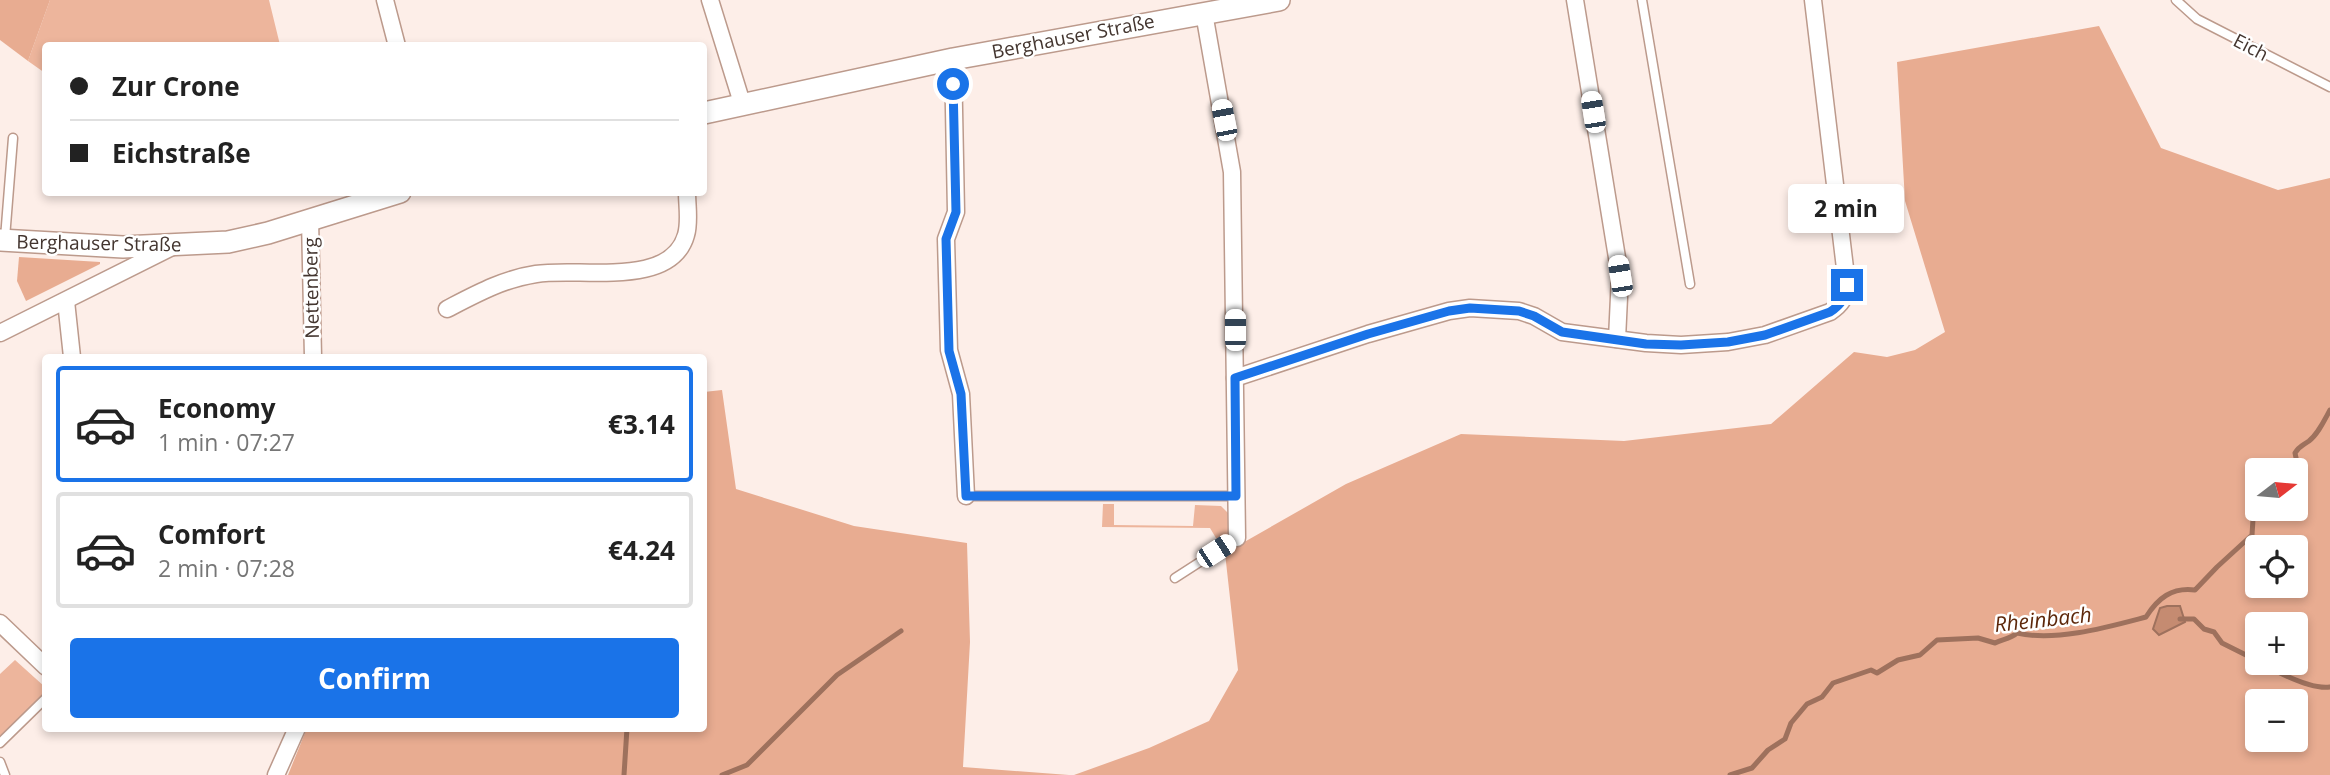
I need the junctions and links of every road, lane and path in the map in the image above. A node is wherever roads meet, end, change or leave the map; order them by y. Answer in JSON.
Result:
{"nodes":[{"id":1,"x":385,"y":0,"type":"edge"},
{"id":2,"x":710,"y":0,"type":"edge"},
{"id":3,"x":1279,"y":0,"type":"edge"},
{"id":4,"x":1575,"y":0,"type":"edge"},
{"id":5,"x":1642,"y":0,"type":"edge"},
{"id":6,"x":1812,"y":0,"type":"edge"},
{"id":7,"x":2176,"y":0,"type":"edge"},
{"id":8,"x":1203,"y":13,"type":"junction"},
{"id":9,"x":396,"y":42,"type":"edge"},
{"id":10,"x":953,"y":59,"type":"junction"},
{"id":11,"x":2330,"y":87,"type":"edge"},
{"id":12,"x":742,"y":103,"type":"junction"},
{"id":13,"x":707,"y":112,"type":"edge"},
{"id":14,"x":13,"y":138,"type":"dead end"},
{"id":15,"x":387,"y":196,"type":"edge"},
{"id":16,"x":687,"y":196,"type":"edge"},
{"id":17,"x":310,"y":219,"type":"junction"},
{"id":18,"x":2,"y":241,"type":"edge"},
{"id":19,"x":176,"y":245,"type":"junction"},
{"id":20,"x":1690,"y":284,"type":"dead end"},
{"id":21,"x":66,"y":301,"type":"junction"},
{"id":22,"x":447,"y":309,"type":"dead end"},
{"id":23,"x":0,"y":333,"type":"edge"},
{"id":24,"x":1617,"y":339,"type":"junction"},
{"id":25,"x":72,"y":354,"type":"edge"},
{"id":26,"x":313,"y":354,"type":"edge"},
{"id":27,"x":1235,"y":378,"type":"junction"},
{"id":28,"x":966,"y":496,"type":"joint"},
{"id":29,"x":1236,"y":496,"type":"junction"},
{"id":30,"x":1237,"y":538,"type":"joint"},
{"id":31,"x":1175,"y":578,"type":"dead end"},
{"id":32,"x":0,"y":623,"type":"edge"},
{"id":33,"x":42,"y":663,"type":"edge"},
{"id":34,"x":42,"y":702,"type":"edge"},
{"id":35,"x":295,"y":732,"type":"edge"},
{"id":36,"x":0,"y":743,"type":"edge"},
{"id":37,"x":0,"y":762,"type":"edge"},
{"id":38,"x":5,"y":775,"type":"edge"},
{"id":39,"x":276,"y":775,"type":"edge"}],
"edges":[{"from":1,"to":9,"type":"street"},
{"from":2,"to":12,"type":"street"},
{"from":3,"to":8,"type":"street","name":"Berghauser Straße"},
{"from":4,"to":24,"type":"street"},
{"from":5,"to":20,"type":"lane"},
{"from":6,"to":24,"type":"street"},
{"from":7,"to":11,"type":"lane","name":"Eich"},
{"from":8,"to":10,"type":"street","name":"Berghauser Straße"},
{"from":8,"to":27,"type":"street"},
{"from":10,"to":12,"type":"street","name":"Berghauser Straße"},
{"from":10,"to":28,"type":"street"},
{"from":12,"to":13,"type":"street","name":"Berghauser Straße"},
{"from":14,"to":18,"type":"lane"},
{"from":15,"to":17,"type":"street","name":"Berghauser Straße"},
{"from":16,"to":22,"type":"street"},
{"from":17,"to":19,"type":"street","name":"Berghauser Straße"},
{"from":17,"to":26,"type":"street","name":"Nettenberg"},
{"from":18,"to":19,"type":"street","name":"Berghauser Straße"},
{"from":19,"to":21,"type":"street"},
{"from":21,"to":23,"type":"street"},
{"from":21,"to":25,"type":"street"},
{"from":24,"to":27,"type":"street"},
{"from":27,"to":29,"type":"street"},
{"from":28,"to":29,"type":"lane"},
{"from":29,"to":30,"type":"street"},
{"from":30,"to":31,"type":"lane"},
{"from":32,"to":33,"type":"street"},
{"from":34,"to":36,"type":"lane"},
{"from":35,"to":39,"type":"street"},
{"from":37,"to":38,"type":"lane"}]}
